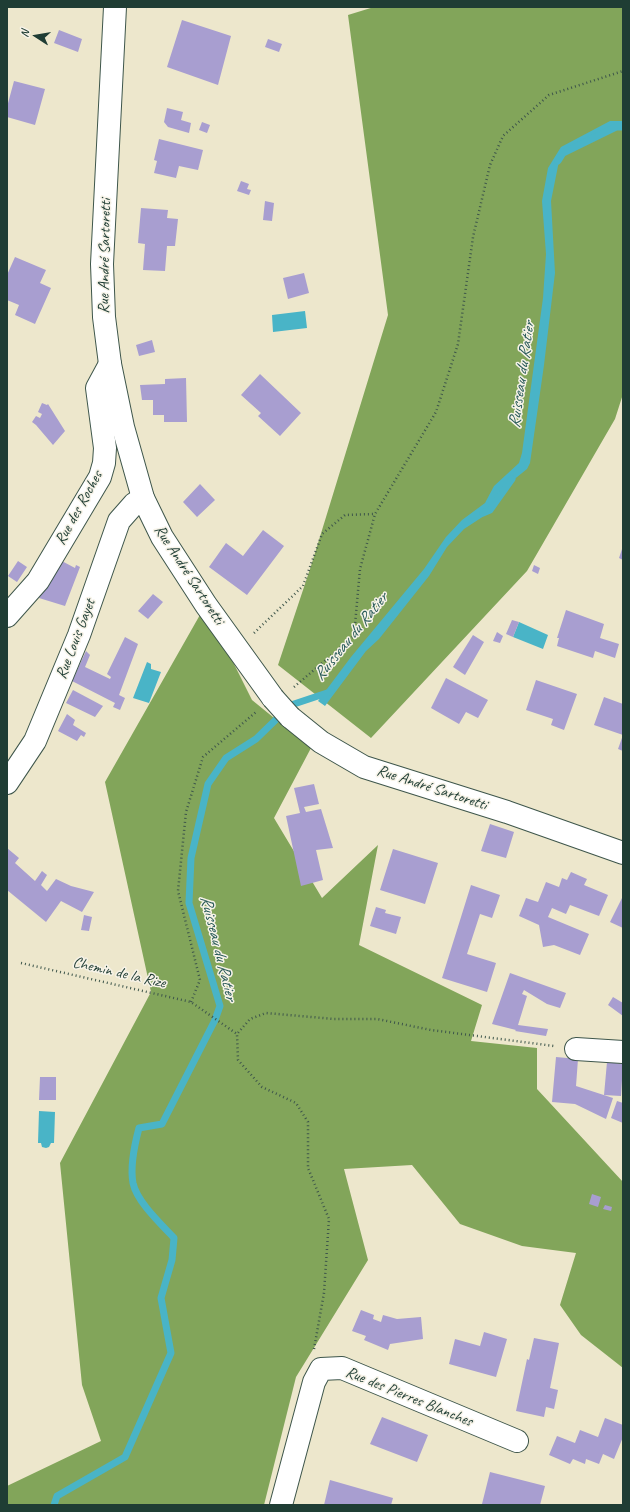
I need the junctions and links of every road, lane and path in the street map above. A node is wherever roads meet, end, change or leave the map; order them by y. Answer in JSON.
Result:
{"nodes":[{"id":1,"x":116,"y":7,"type":"edge"},
{"id":2,"x":623,"y":71,"type":"edge"},
{"id":3,"x":110,"y":364,"type":"junction"},
{"id":4,"x":143,"y":498,"type":"junction"},
{"id":5,"x":375,"y":514,"type":"junction"},
{"id":6,"x":7,"y":616,"type":"edge"},
{"id":7,"x":238,"y":649,"type":"junction"},
{"id":8,"x":274,"y":699,"type":"junction"},
{"id":9,"x":7,"y":783,"type":"edge"},
{"id":10,"x":623,"y":853,"type":"edge"},
{"id":11,"x":21,"y":963,"type":"dead end"},
{"id":12,"x":191,"y":1002,"type":"junction"},
{"id":13,"x":237,"y":1034,"type":"junction"},
{"id":14,"x":576,"y":1049,"type":"joint"},
{"id":15,"x":623,"y":1052,"type":"edge"},
{"id":16,"x":321,"y":1369,"type":"junction"},
{"id":17,"x":517,"y":1441,"type":"dead end"},
{"id":18,"x":280,"y":1505,"type":"edge"}],
"edges":[{"from":1,"to":3,"type":"street","name":"Rue André Sartoretti"},
{"from":2,"to":5,"type":"path"},
{"from":3,"to":4,"type":"street","name":"Rue André Sartoretti"},
{"from":3,"to":6,"type":"street","name":"Rue des Roches"},
{"from":4,"to":7,"type":"street","name":"Rue André Sartoretti"},
{"from":4,"to":9,"type":"street","name":"Rue Louis Gayet"},
{"from":5,"to":7,"type":"path"},
{"from":5,"to":8,"type":"path"},
{"from":7,"to":8,"type":"street","name":"Rue André Sartoretti"},
{"from":8,"to":10,"type":"street","name":"Rue André Sartoretti","bridge":true},
{"from":8,"to":12,"type":"path"},
{"from":11,"to":12,"type":"path","name":"Chemin de la Rize"},
{"from":12,"to":13,"type":"path","name":"Chemin de la Rize"},
{"from":13,"to":14,"type":"path"},
{"from":13,"to":16,"type":"path"},
{"from":14,"to":15,"type":"street"},
{"from":16,"to":17,"type":"street","name":"Rue des Pierres Blanches"},
{"from":16,"to":18,"type":"street"}]}
